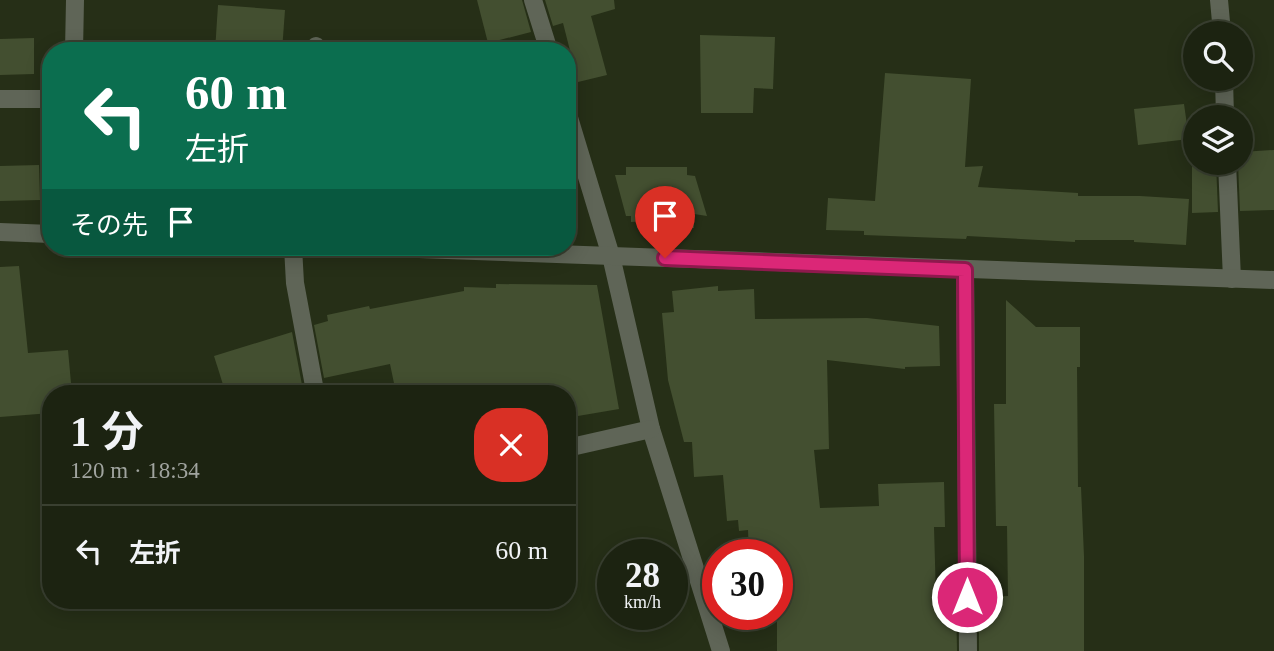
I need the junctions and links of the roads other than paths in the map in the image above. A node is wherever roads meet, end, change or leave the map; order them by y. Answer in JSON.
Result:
{"nodes":[{"id":1,"x":75,"y":0,"type":"edge"},
{"id":2,"x":533,"y":0,"type":"edge"},
{"id":3,"x":1219,"y":0,"type":"edge"},
{"id":4,"x":1221,"y":21,"type":"edge"},
{"id":5,"x":75,"y":42,"type":"edge"},
{"id":6,"x":546,"y":42,"type":"edge"},
{"id":7,"x":0,"y":99,"type":"edge"},
{"id":8,"x":42,"y":99,"type":"edge"},
{"id":9,"x":576,"y":141,"type":"edge"},
{"id":10,"x":1228,"y":175,"type":"edge"},
{"id":11,"x":0,"y":232,"type":"edge"},
{"id":12,"x":42,"y":234,"type":"edge"},
{"id":13,"x":576,"y":255,"type":"edge"},
{"id":14,"x":293,"y":256,"type":"edge"},
{"id":15,"x":611,"y":256,"type":"junction"},
{"id":16,"x":965,"y":270,"type":"junction"},
{"id":17,"x":1233,"y":279,"type":"junction"},
{"id":18,"x":1274,"y":281,"type":"edge"},
{"id":19,"x":314,"y":385,"type":"edge"},
{"id":20,"x":651,"y":429,"type":"junction"},
{"id":21,"x":576,"y":445,"type":"edge"},
{"id":22,"x":721,"y":651,"type":"edge"},
{"id":23,"x":968,"y":651,"type":"edge"}],
"edges":[{"from":1,"to":5,"type":"street"},
{"from":2,"to":6,"type":"street"},
{"from":3,"to":4,"type":"street"},
{"from":7,"to":8,"type":"street"},
{"from":9,"to":15,"type":"street"},
{"from":10,"to":17,"type":"street"},
{"from":11,"to":12,"type":"street"},
{"from":13,"to":15,"type":"street"},
{"from":14,"to":19,"type":"street"},
{"from":15,"to":16,"type":"street"},
{"from":15,"to":20,"type":"street"},
{"from":16,"to":17,"type":"street"},
{"from":16,"to":23,"type":"street"},
{"from":17,"to":18,"type":"street"},
{"from":20,"to":21,"type":"street"},
{"from":20,"to":22,"type":"street"}]}
